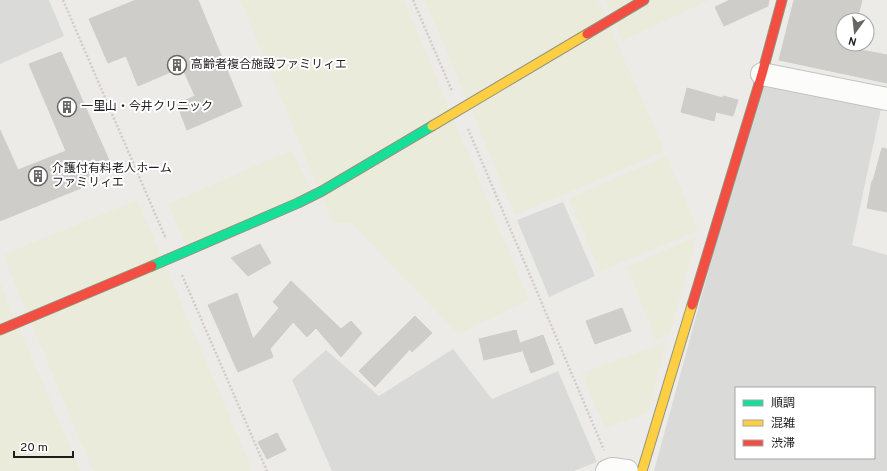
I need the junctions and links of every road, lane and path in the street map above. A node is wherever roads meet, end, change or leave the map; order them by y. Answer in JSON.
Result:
{"nodes":[{"id":1,"x":63,"y":0,"type":"edge"},
{"id":2,"x":413,"y":0,"type":"edge"},
{"id":3,"x":644,"y":0,"type":"edge"},
{"id":4,"x":782,"y":0,"type":"edge"},
{"id":5,"x":762,"y":74,"type":"junction"},
{"id":6,"x":887,"y":99,"type":"edge"},
{"id":7,"x":460,"y":110,"type":"junction"},
{"id":8,"x":174,"y":257,"type":"junction"},
{"id":9,"x":0,"y":330,"type":"edge"},
{"id":10,"x":616,"y":470,"type":"edge"},
{"id":11,"x":267,"y":471,"type":"edge"},
{"id":12,"x":642,"y":471,"type":"edge"}],
"edges":[{"from":1,"to":8,"type":"path"},
{"from":2,"to":7,"type":"path"},
{"from":3,"to":7,"type":"street"},
{"from":4,"to":5,"type":"street"},
{"from":5,"to":6,"type":"street"},
{"from":5,"to":12,"type":"street"},
{"from":7,"to":8,"type":"street"},
{"from":7,"to":10,"type":"path"},
{"from":8,"to":9,"type":"street"},
{"from":8,"to":11,"type":"path"}]}
